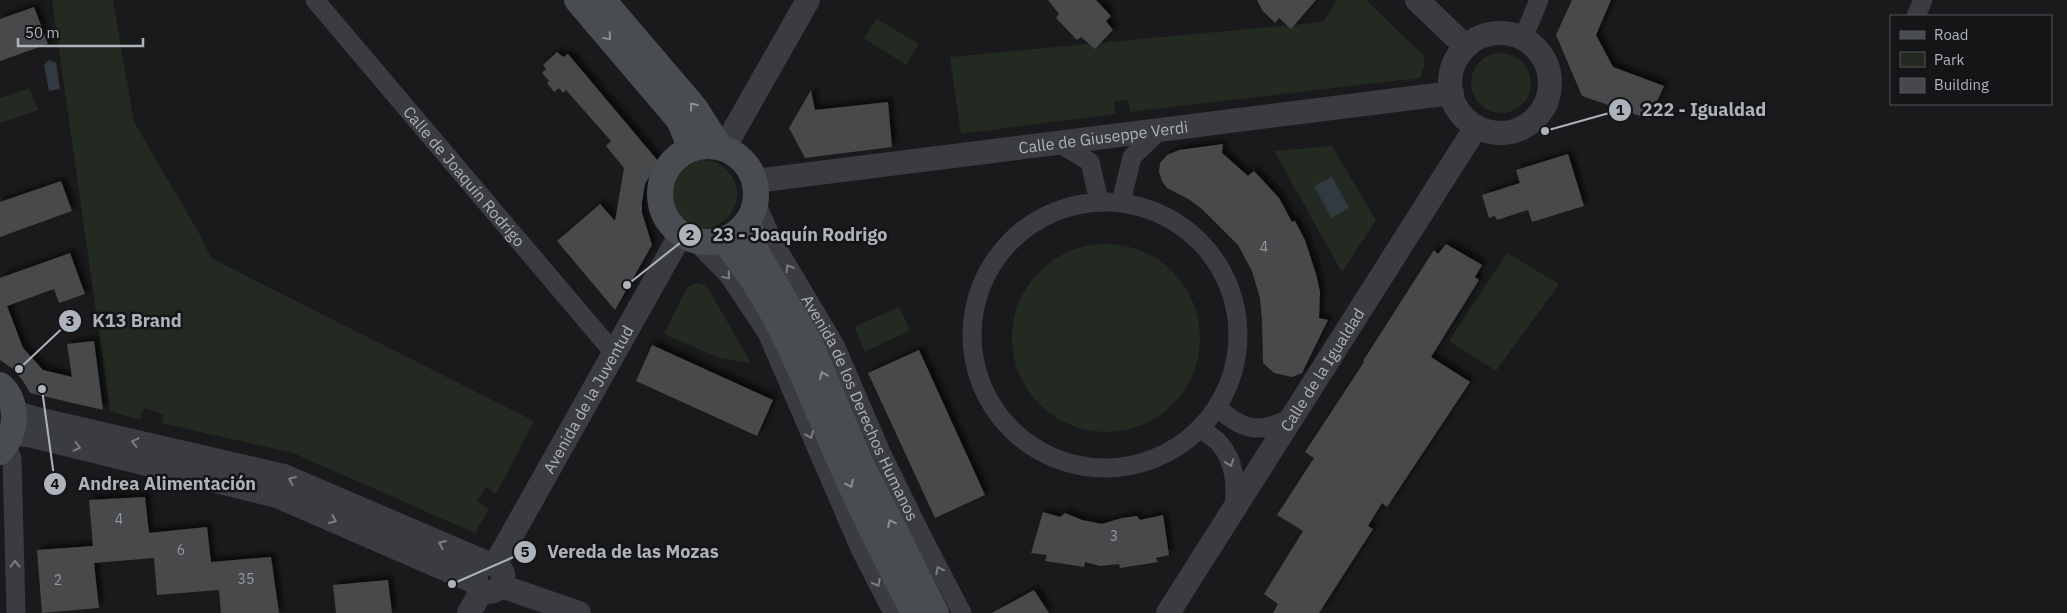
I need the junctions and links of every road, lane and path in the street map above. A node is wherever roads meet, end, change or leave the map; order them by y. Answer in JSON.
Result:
{"nodes":[{"id":1,"x":315,"y":0,"type":"edge"},
{"id":2,"x":577,"y":0,"type":"edge"},
{"id":3,"x":603,"y":0,"type":"edge"},
{"id":4,"x":808,"y":0,"type":"edge"},
{"id":5,"x":1417,"y":0,"type":"edge"},
{"id":6,"x":1539,"y":0,"type":"edge"},
{"id":7,"x":1923,"y":0,"type":"edge"},
{"id":8,"x":1916,"y":15,"type":"edge"},
{"id":9,"x":1523,"y":38,"type":"junction"},
{"id":10,"x":1466,"y":47,"type":"junction"},
{"id":11,"x":1452,"y":93,"type":"junction"},
{"id":12,"x":1476,"y":126,"type":"junction"},
{"id":13,"x":1161,"y":129,"type":"junction"},
{"id":14,"x":1057,"y":142,"type":"junction"},
{"id":15,"x":722,"y":148,"type":"junction"},
{"id":16,"x":691,"y":149,"type":"junction"},
{"id":17,"x":1099,"y":201,"type":"junction"},
{"id":18,"x":753,"y":202,"type":"junction"},
{"id":19,"x":1121,"y":202,"type":"junction"},
{"id":20,"x":688,"y":237,"type":"junction"},
{"id":21,"x":723,"y":240,"type":"junction"},
{"id":22,"x":614,"y":353,"type":"junction"},
{"id":23,"x":0,"y":385,"type":"edge"},
{"id":24,"x":1217,"y":407,"type":"junction"},
{"id":25,"x":1291,"y":418,"type":"junction"},
{"id":26,"x":1200,"y":428,"type":"junction"},
{"id":27,"x":8,"y":436,"type":"edge"},
{"id":28,"x":1234,"y":510,"type":"junction"},
{"id":29,"x":488,"y":577,"type":"junction"},
{"id":30,"x":16,"y":613,"type":"edge"},
{"id":31,"x":469,"y":613,"type":"edge"},
{"id":32,"x":578,"y":613,"type":"edge"},
{"id":33,"x":893,"y":613,"type":"edge"},
{"id":34,"x":914,"y":613,"type":"edge"},
{"id":35,"x":936,"y":613,"type":"edge"},
{"id":36,"x":962,"y":613,"type":"edge"},
{"id":37,"x":1168,"y":613,"type":"edge"}],
"edges":[{"from":1,"to":22,"type":"street","name":"Calle de Joaquín Rodrigo"},
{"from":2,"to":16,"type":"main road","one_way":true},
{"from":15,"to":3,"type":"main road","one_way":true},
{"from":4,"to":15,"type":"street"},
{"from":5,"to":10,"type":"street"},
{"from":6,"to":9,"type":"street"},
{"from":7,"to":8,"type":"street"},
{"from":9,"to":10,"type":"street"},
{"from":9,"to":12,"type":"street"},
{"from":10,"to":11,"type":"street"},
{"from":11,"to":12,"type":"street"},
{"from":11,"to":13,"type":"street","name":"Calle de Giuseppe Verdi"},
{"from":12,"to":25,"type":"street","name":"Calle de la Igualdad"},
{"from":13,"to":14,"type":"street","name":"Calle de Giuseppe Verdi"},
{"from":13,"to":19,"type":"street"},
{"from":14,"to":17,"type":"street"},
{"from":14,"to":18,"type":"street","name":"Calle de Giuseppe Verdi"},
{"from":15,"to":16,"type":"main road"},
{"from":15,"to":18,"type":"main road"},
{"from":16,"to":20,"type":"main road"},
{"from":17,"to":19,"type":"street"},
{"from":17,"to":26,"type":"street"},
{"from":18,"to":21,"type":"main road"},
{"from":35,"to":18,"type":"main road","name":"Avenida de los Derechos Humanos","one_way":true},
{"from":36,"to":18,"type":"street","name":"Avenida de los Derechos Humanos","one_way":true},
{"from":19,"to":24,"type":"street"},
{"from":20,"to":21,"type":"main road"},
{"from":20,"to":22,"type":"street","name":"Avenida de la Juventud"},
{"from":20,"to":33,"type":"street","one_way":true},
{"from":21,"to":34,"type":"main road","one_way":true},
{"from":22,"to":29,"type":"street","name":"Avenida de la Juventud"},
{"from":23,"to":27,"type":"main road"},
{"from":24,"to":25,"type":"street"},
{"from":24,"to":26,"type":"street"},
{"from":25,"to":28,"type":"street","name":"Calle de la Igualdad"},
{"from":26,"to":28,"type":"street","one_way":true},
{"from":27,"to":29,"type":"street"},
{"from":30,"to":27,"type":"street","one_way":true},
{"from":28,"to":37,"type":"street","name":"Calle de la Igualdad"},
{"from":29,"to":31,"type":"street","name":"Avenida de la Juventud"},
{"from":29,"to":32,"type":"street"}]}
